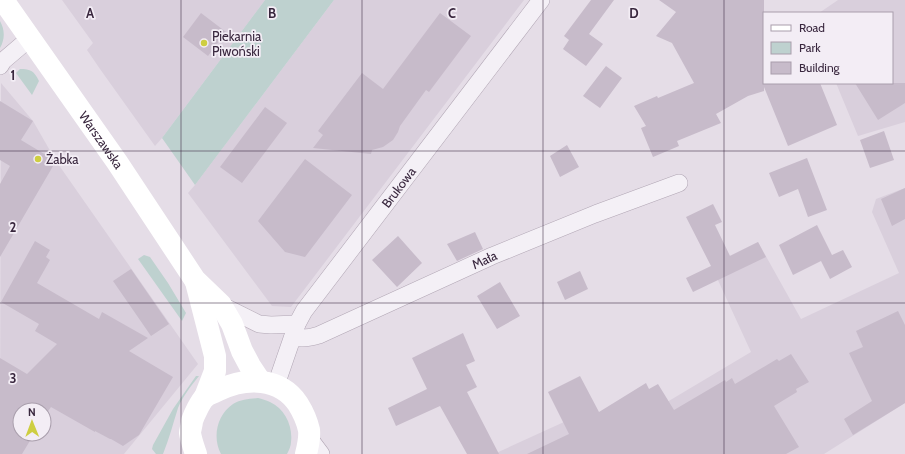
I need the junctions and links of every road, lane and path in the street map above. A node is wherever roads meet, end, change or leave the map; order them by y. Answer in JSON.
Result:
{"nodes":[{"id":1,"x":3,"y":0,"type":"edge"},
{"id":2,"x":541,"y":0,"type":"edge"},
{"id":3,"x":30,"y":38,"type":"junction"},
{"id":4,"x":0,"y":66,"type":"edge"},
{"id":5,"x":679,"y":183,"type":"dead end"},
{"id":6,"x":196,"y":282,"type":"junction"},
{"id":7,"x":221,"y":305,"type":"junction"},
{"id":8,"x":295,"y":330,"type":"junction"},
{"id":9,"x":268,"y":383,"type":"junction"},
{"id":10,"x":205,"y":397,"type":"junction"},
{"id":11,"x":190,"y":433,"type":"junction"},
{"id":12,"x":312,"y":449,"type":"edge"},
{"id":13,"x":180,"y":454,"type":"edge"},
{"id":14,"x":196,"y":454,"type":"edge"}],
"edges":[{"from":1,"to":3,"type":"street","name":"Warszawska"},
{"from":2,"to":8,"type":"street","name":"Brukowa"},
{"from":3,"to":4,"type":"street"},
{"from":3,"to":6,"type":"street","name":"Warszawska"},
{"from":5,"to":8,"type":"street","name":"Mała"},
{"from":6,"to":7,"type":"street","name":"Warszawska"},
{"from":6,"to":10,"type":"street","name":"Warszawska"},
{"from":7,"to":8,"type":"street","name":"Warszawska"},
{"from":7,"to":9,"type":"street","name":"Warszawska"},
{"from":8,"to":9,"type":"street","name":"Brukowa"},
{"from":9,"to":10,"type":"street"},
{"from":9,"to":12,"type":"street","name":"Warszawska"},
{"from":10,"to":11,"type":"street","name":"Warszawska"},
{"from":11,"to":13,"type":"street"},
{"from":11,"to":14,"type":"street"}]}
